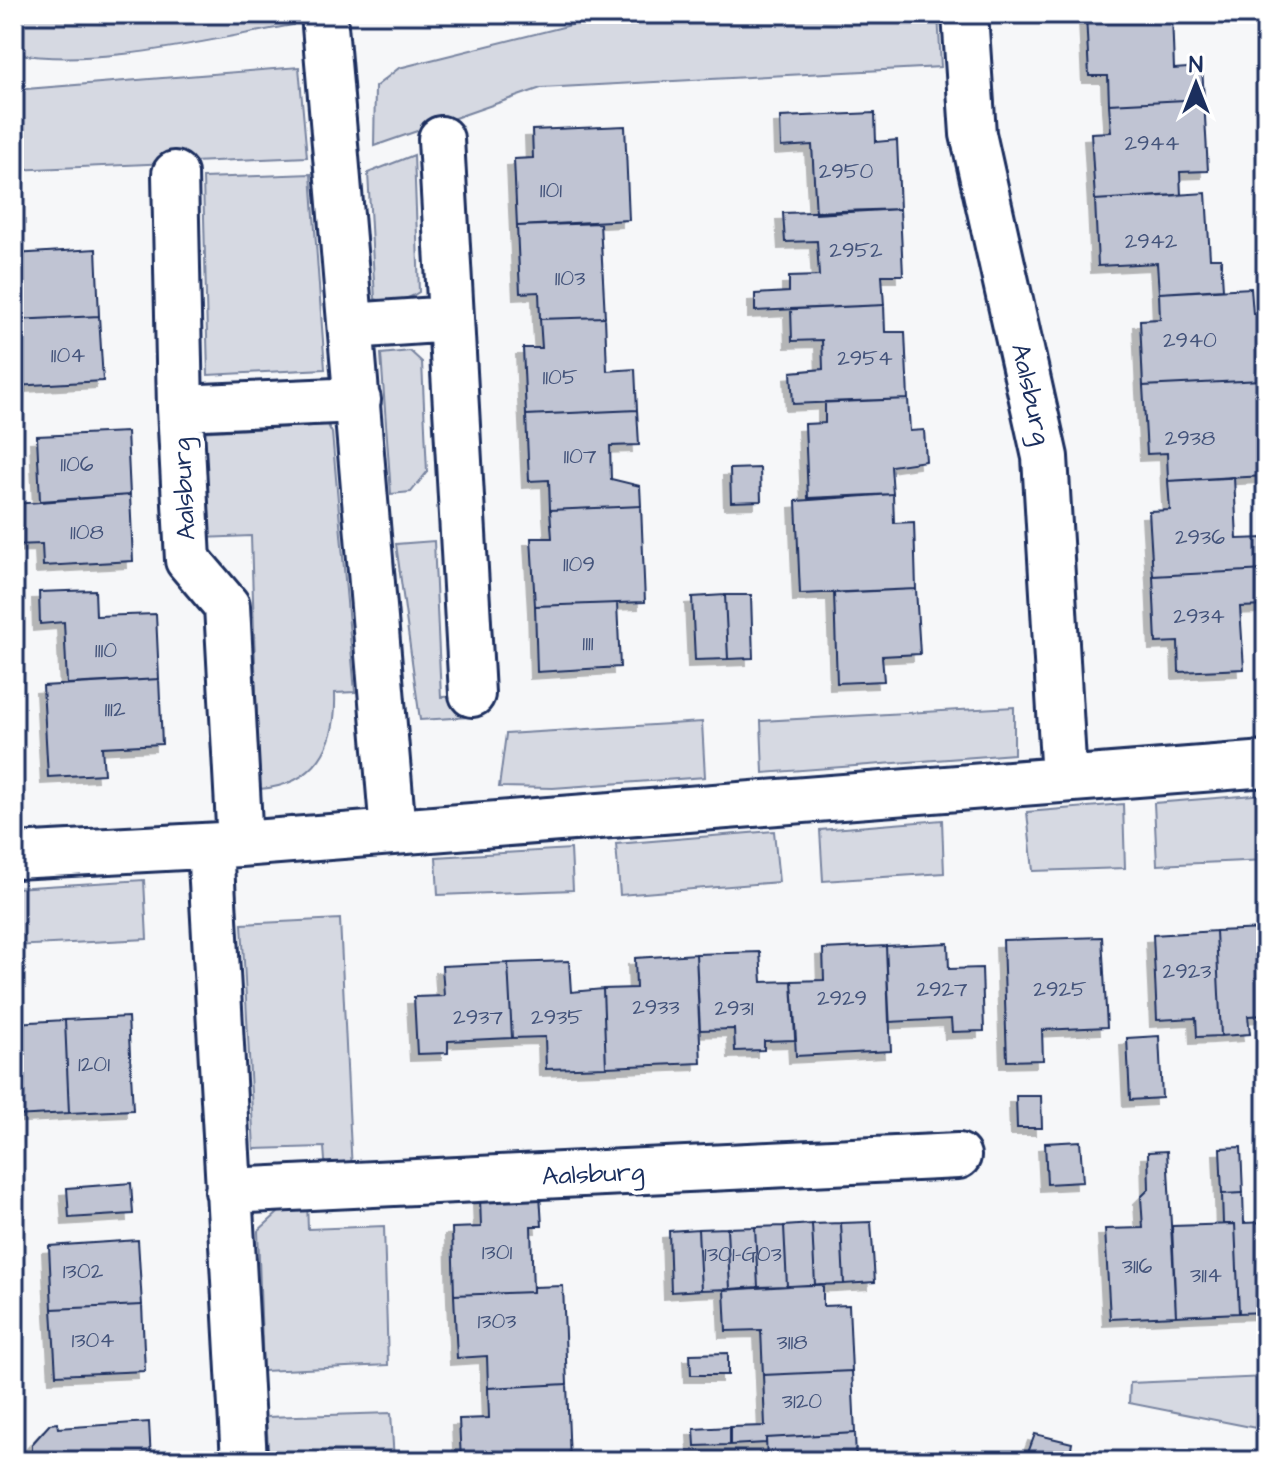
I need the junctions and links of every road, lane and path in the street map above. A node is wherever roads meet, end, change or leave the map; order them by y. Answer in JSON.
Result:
{"nodes":[{"id":1,"x":324,"y":14,"type":"edge"},
{"id":2,"x":965,"y":14,"type":"edge"},
{"id":3,"x":441,"y":139,"type":"dead end"},
{"id":4,"x":175,"y":174,"type":"dead end"},
{"id":5,"x":451,"y":319,"type":"junction"},
{"id":6,"x":351,"y":326,"type":"junction"},
{"id":7,"x":358,"y":400,"type":"junction"},
{"id":8,"x":180,"y":408,"type":"junction"},
{"id":9,"x":472,"y":694,"type":"dead end"},
{"id":10,"x":1266,"y":764,"type":"edge"},
{"id":11,"x":1064,"y":779,"type":"junction"},
{"id":12,"x":393,"y":832,"type":"junction"},
{"id":13,"x":225,"y":845,"type":"junction"},
{"id":14,"x":14,"y":856,"type":"edge"},
{"id":15,"x":958,"y":1156,"type":"dead end"},
{"id":16,"x":228,"y":1191,"type":"junction"},
{"id":17,"x":244,"y":1461,"type":"edge"}],
"edges":[{"from":1,"to":6,"type":"street"},
{"from":2,"to":11,"type":"street","name":"Aalsburg"},
{"from":3,"to":5,"type":"street"},
{"from":4,"to":8,"type":"street","name":"Aalsburg"},
{"from":5,"to":6,"type":"street"},
{"from":5,"to":9,"type":"street"},
{"from":6,"to":7,"type":"street"},
{"from":7,"to":8,"type":"street","name":"Aalsburg"},
{"from":7,"to":12,"type":"street"},
{"from":8,"to":13,"type":"street","name":"Aalsburg"},
{"from":10,"to":11,"type":"street"},
{"from":11,"to":12,"type":"street"},
{"from":12,"to":13,"type":"street"},
{"from":13,"to":14,"type":"street"},
{"from":13,"to":16,"type":"street","name":"Aalsburg"},
{"from":15,"to":16,"type":"street","name":"Aalsburg"},
{"from":16,"to":17,"type":"street","name":"Aalsburg"}]}
